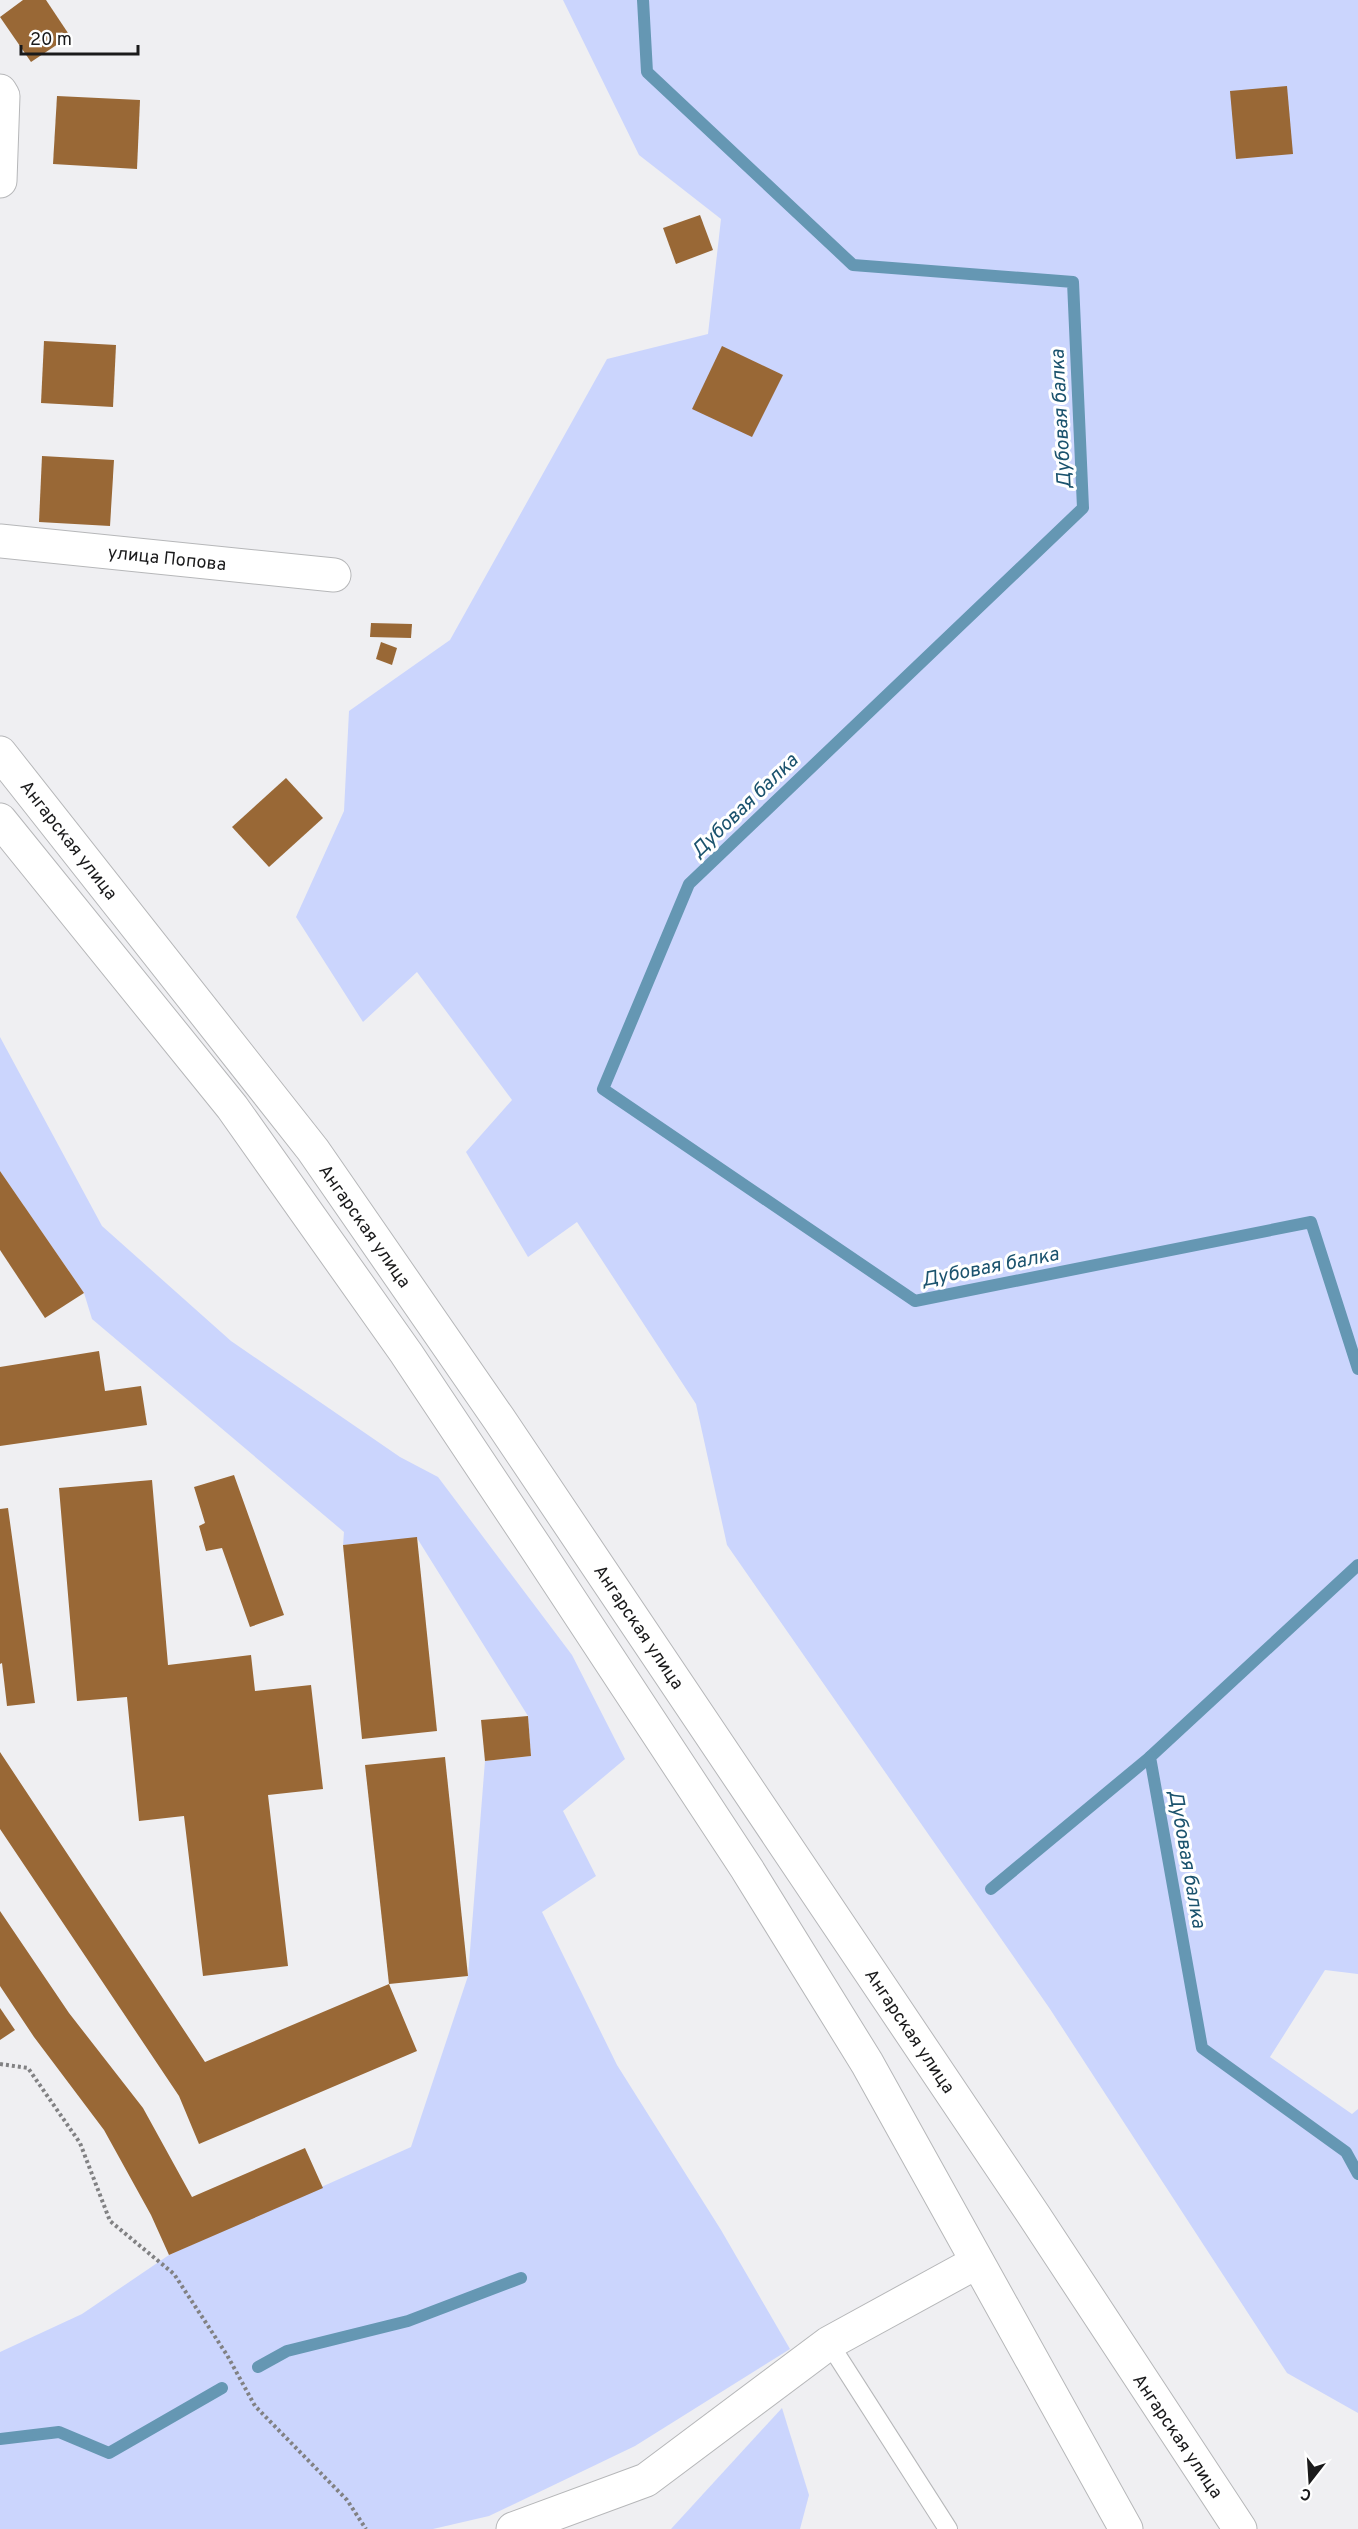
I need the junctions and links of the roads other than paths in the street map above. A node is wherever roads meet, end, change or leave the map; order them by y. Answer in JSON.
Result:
{"nodes":[{"id":1,"x":0,"y":92,"type":"edge"},
{"id":2,"x":0,"y":181,"type":"edge"},
{"id":3,"x":0,"y":542,"type":"edge"},
{"id":4,"x":334,"y":575,"type":"dead end"},
{"id":5,"x":0,"y":753,"type":"edge"},
{"id":6,"x":0,"y":820,"type":"edge"},
{"id":7,"x":977,"y":2262,"type":"junction"},
{"id":8,"x":829,"y":2343,"type":"junction"},
{"id":9,"x":513,"y":2529,"type":"edge"},
{"id":10,"x":948,"y":2529,"type":"edge"},
{"id":11,"x":1126,"y":2529,"type":"edge"},
{"id":12,"x":1240,"y":2529,"type":"edge"}],
"edges":[{"from":1,"to":2,"type":"main road"},
{"from":3,"to":4,"type":"main road","name":"улица Попова"},
{"from":5,"to":12,"type":"main road","name":"Ангарская улица"},
{"from":6,"to":7,"type":"main road"},
{"from":7,"to":8,"type":"main road"},
{"from":7,"to":11,"type":"main road"},
{"from":8,"to":9,"type":"main road"},
{"from":8,"to":10,"type":"lane"}]}
